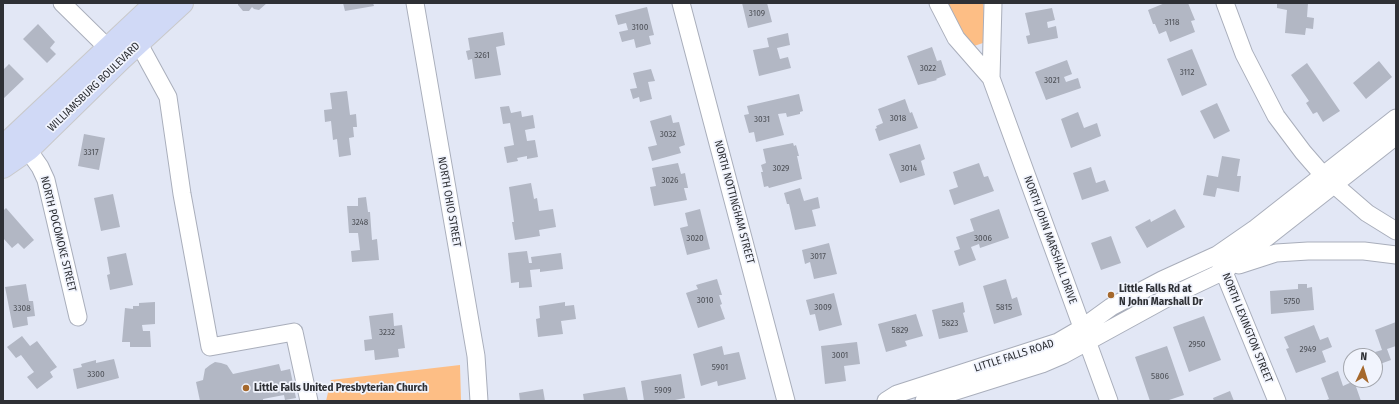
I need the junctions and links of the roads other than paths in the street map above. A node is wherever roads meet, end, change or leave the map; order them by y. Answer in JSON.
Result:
{"nodes":[{"id":1,"x":62,"y":3,"type":"edge"},
{"id":2,"x":156,"y":3,"type":"edge"},
{"id":3,"x":182,"y":3,"type":"edge"},
{"id":4,"x":416,"y":3,"type":"edge"},
{"id":5,"x":681,"y":3,"type":"edge"},
{"id":6,"x":938,"y":3,"type":"edge"},
{"id":7,"x":993,"y":3,"type":"edge"},
{"id":8,"x":1225,"y":3,"type":"edge"},
{"id":9,"x":132,"y":37,"type":"junction"},
{"id":10,"x":114,"y":54,"type":"junction"},
{"id":11,"x":991,"y":78,"type":"junction"},
{"id":12,"x":1396,"y":118,"type":"edge"},
{"id":13,"x":1396,"y":136,"type":"edge"},
{"id":14,"x":16,"y":144,"type":"edge"},
{"id":15,"x":3,"y":167,"type":"edge"},
{"id":16,"x":1329,"y":180,"type":"junction"},
{"id":17,"x":1396,"y":231,"type":"edge"},
{"id":18,"x":1217,"y":255,"type":"junction"},
{"id":19,"x":1396,"y":255,"type":"edge"},
{"id":20,"x":1224,"y":271,"type":"junction"},
{"id":21,"x":78,"y":316,"type":"dead end"},
{"id":22,"x":1084,"y":335,"type":"junction"},
{"id":23,"x":309,"y":401,"type":"edge"},
{"id":24,"x":479,"y":401,"type":"edge"},
{"id":25,"x":786,"y":401,"type":"edge"},
{"id":26,"x":886,"y":401,"type":"edge"},
{"id":27,"x":924,"y":401,"type":"edge"},
{"id":28,"x":1109,"y":401,"type":"edge"},
{"id":29,"x":1277,"y":401,"type":"edge"}],
"edges":[{"from":1,"to":10,"type":"street"},
{"from":2,"to":9,"type":"main road","name":"WILLIAMSBURG BOULEVARD"},
{"from":3,"to":9,"type":"main road","name":"WILLIAMSBURG BOULEVARD"},
{"from":4,"to":24,"type":"street","name":"NORTH OHIO STREET"},
{"from":5,"to":25,"type":"street","name":"NORTH NOTTINGHAM STREET"},
{"from":6,"to":11,"type":"street","name":"NORTH JOHN MARSHALL DRIVE"},
{"from":7,"to":11,"type":"street","name":"NORTH JOHN MARSHALL DRIVE"},
{"from":8,"to":16,"type":"street"},
{"from":9,"to":10,"type":"main road","name":"WILLIAMSBURG BOULEVARD"},
{"from":9,"to":23,"type":"street"},
{"from":10,"to":14,"type":"main road","name":"WILLIAMSBURG BOULEVARD"},
{"from":11,"to":22,"type":"street","name":"NORTH JOHN MARSHALL DRIVE"},
{"from":12,"to":16,"type":"street"},
{"from":13,"to":16,"type":"street"},
{"from":14,"to":15,"type":"main road","name":"WILLIAMSBURG BOULEVARD"},
{"from":14,"to":21,"type":"street","name":"NORTH POCOMOKE STREET"},
{"from":16,"to":17,"type":"street"},
{"from":16,"to":18,"type":"street","name":"LITTLE FALLS ROAD"},
{"from":16,"to":20,"type":"street","name":"LITTLE FALLS ROAD"},
{"from":18,"to":20,"type":"street","name":"NORTH LEXINGTON STREET"},
{"from":18,"to":22,"type":"street","name":"LITTLE FALLS ROAD"},
{"from":19,"to":20,"type":"street"},
{"from":20,"to":22,"type":"street","name":"LITTLE FALLS ROAD"},
{"from":20,"to":29,"type":"street","name":"NORTH LEXINGTON STREET"},
{"from":22,"to":26,"type":"street","name":"LITTLE FALLS ROAD"},
{"from":22,"to":27,"type":"street","name":"LITTLE FALLS ROAD"},
{"from":22,"to":28,"type":"street","name":"NORTH JOHN MARSHALL DRIVE"}]}
